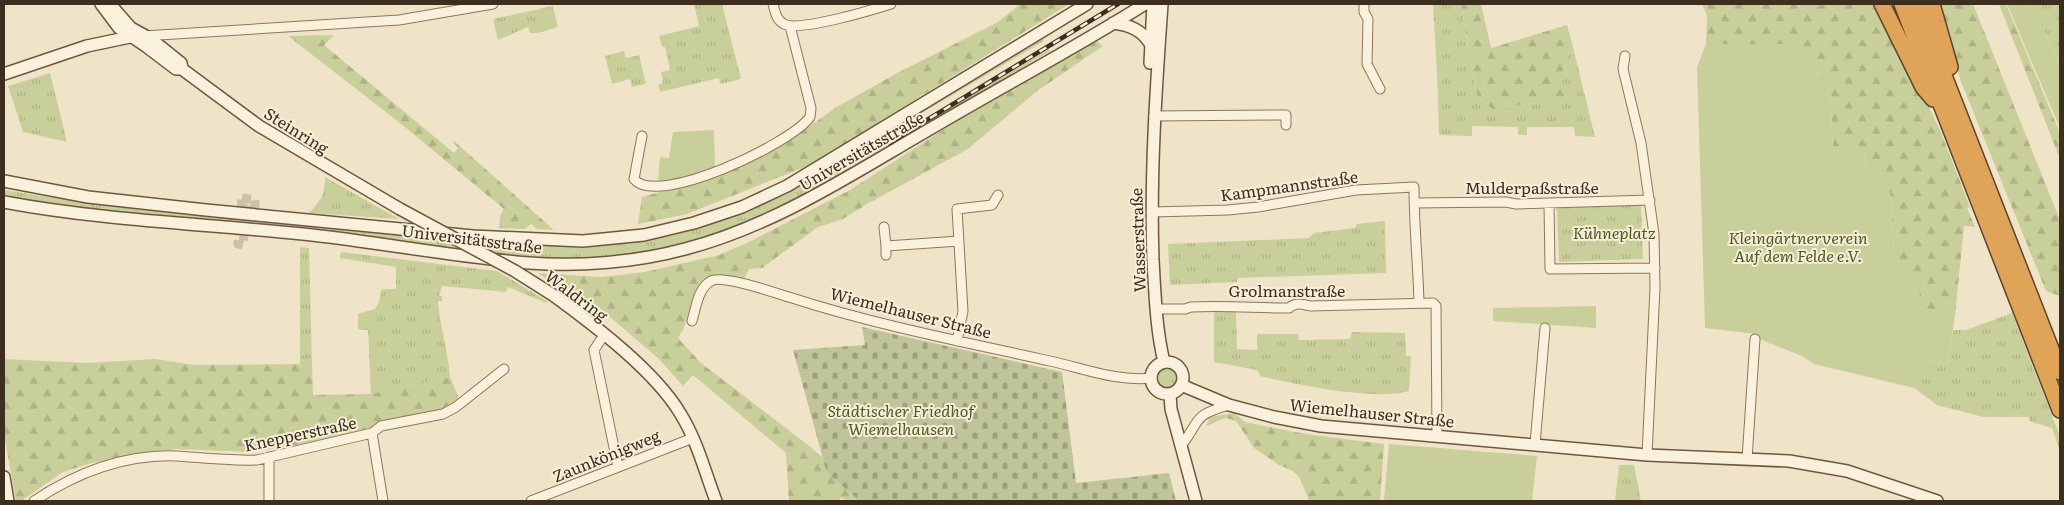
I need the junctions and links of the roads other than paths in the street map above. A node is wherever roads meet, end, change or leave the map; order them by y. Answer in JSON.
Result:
{"nodes":[{"id":1,"x":101,"y":4,"type":"edge"},
{"id":2,"x":110,"y":4,"type":"edge"},
{"id":3,"x":493,"y":4,"type":"edge"},
{"id":4,"x":773,"y":4,"type":"edge"},
{"id":5,"x":890,"y":4,"type":"edge"},
{"id":6,"x":1087,"y":4,"type":"edge"},
{"id":7,"x":1145,"y":4,"type":"edge"},
{"id":8,"x":1153,"y":4,"type":"edge"},
{"id":9,"x":1162,"y":4,"type":"edge"},
{"id":10,"x":1364,"y":4,"type":"edge"},
{"id":11,"x":1882,"y":4,"type":"edge"},
{"id":12,"x":1902,"y":4,"type":"edge"},
{"id":13,"x":1916,"y":4,"type":"edge"},
{"id":14,"x":1932,"y":4,"type":"edge"},
{"id":15,"x":1113,"y":23,"type":"junction"},
{"id":16,"x":790,"y":26,"type":"junction"},
{"id":17,"x":144,"y":36,"type":"junction"},
{"id":18,"x":130,"y":37,"type":"junction"},
{"id":19,"x":1151,"y":45,"type":"junction"},
{"id":20,"x":1625,"y":56,"type":"dead end"},
{"id":21,"x":182,"y":69,"type":"junction"},
{"id":22,"x":4,"y":74,"type":"edge"},
{"id":23,"x":1380,"y":89,"type":"dead end"},
{"id":24,"x":1155,"y":101,"type":"junction"},
{"id":25,"x":1944,"y":112,"type":"junction"},
{"id":26,"x":1154,"y":116,"type":"junction"},
{"id":27,"x":1286,"y":125,"type":"dead end"},
{"id":28,"x":1967,"y":134,"type":"junction"},
{"id":29,"x":642,"y":136,"type":"dead end"},
{"id":30,"x":4,"y":180,"type":"edge"},
{"id":31,"x":998,"y":195,"type":"dead end"},
{"id":32,"x":1650,"y":200,"type":"junction"},
{"id":33,"x":4,"y":202,"type":"edge"},
{"id":34,"x":1414,"y":203,"type":"junction"},
{"id":35,"x":1548,"y":204,"type":"junction"},
{"id":36,"x":400,"y":209,"type":"joint"},
{"id":37,"x":1152,"y":212,"type":"junction"},
{"id":38,"x":884,"y":227,"type":"dead end"},
{"id":39,"x":959,"y":241,"type":"junction"},
{"id":40,"x":1655,"y":268,"type":"junction"},
{"id":41,"x":1419,"y":303,"type":"junction"},
{"id":42,"x":1156,"y":309,"type":"junction"},
{"id":43,"x":692,"y":321,"type":"dead end"},
{"id":44,"x":1545,"y":328,"type":"dead end"},
{"id":45,"x":604,"y":335,"type":"junction"},
{"id":46,"x":1755,"y":339,"type":"dead end"},
{"id":47,"x":957,"y":341,"type":"junction"},
{"id":48,"x":2053,"y":354,"type":"junction"},
{"id":49,"x":1164,"y":362,"type":"junction"},
{"id":50,"x":2060,"y":367,"type":"edge"},
{"id":51,"x":504,"y":369,"type":"dead end"},
{"id":52,"x":2060,"y":372,"type":"edge"},
{"id":53,"x":1151,"y":378,"type":"junction"},
{"id":54,"x":1181,"y":385,"type":"junction"},
{"id":55,"x":1170,"y":394,"type":"junction"},
{"id":56,"x":1229,"y":405,"type":"junction"},
{"id":57,"x":2060,"y":410,"type":"edge"},
{"id":58,"x":372,"y":433,"type":"junction"},
{"id":59,"x":1437,"y":436,"type":"junction"},
{"id":60,"x":693,"y":438,"type":"junction"},
{"id":61,"x":1535,"y":444,"type":"junction"},
{"id":62,"x":1181,"y":446,"type":"junction"},
{"id":63,"x":1647,"y":454,"type":"junction"},
{"id":64,"x":269,"y":458,"type":"junction"},
{"id":65,"x":1747,"y":459,"type":"junction"},
{"id":66,"x":618,"y":467,"type":"junction"},
{"id":67,"x":4,"y":477,"type":"edge"},
{"id":68,"x":8,"y":501,"type":"edge"},
{"id":69,"x":34,"y":501,"type":"edge"},
{"id":70,"x":269,"y":501,"type":"edge"},
{"id":71,"x":383,"y":501,"type":"edge"},
{"id":72,"x":531,"y":501,"type":"edge"},
{"id":73,"x":716,"y":501,"type":"edge"},
{"id":74,"x":1196,"y":501,"type":"edge"},
{"id":75,"x":1937,"y":501,"type":"edge"}],
"edges":[{"from":1,"to":18,"type":"main road","name":"Steinring"},
{"from":2,"to":17,"type":"main road","name":"Steinring"},
{"from":3,"to":17,"type":"street"},
{"from":4,"to":16,"type":"street"},
{"from":5,"to":16,"type":"street"},
{"from":6,"to":30,"type":"main road","name":"Universitätsstraße"},
{"from":7,"to":15,"type":"main road","name":"Universitätsstraße"},
{"from":8,"to":19,"type":"main road","name":"Wasserstraße"},
{"from":9,"to":24,"type":"main road","name":"Wasserstraße"},
{"from":10,"to":23,"type":"street"},
{"from":11,"to":25,"type":"highway"},
{"from":12,"to":25,"type":"highway"},
{"from":13,"to":28,"type":"highway"},
{"from":14,"to":28,"type":"highway"},
{"from":15,"to":19,"type":"main road"},
{"from":15,"to":33,"type":"main road","name":"Universitätsstraße"},
{"from":16,"to":29,"type":"street"},
{"from":17,"to":18,"type":"street"},
{"from":17,"to":21,"type":"main road","name":"Steinring"},
{"from":18,"to":21,"type":"main road","name":"Steinring"},
{"from":18,"to":22,"type":"main road"},
{"from":19,"to":24,"type":"main road","name":"Wasserstraße"},
{"from":20,"to":32,"type":"street"},
{"from":21,"to":36,"type":"main road","name":"Steinring"},
{"from":24,"to":26,"type":"main road","name":"Wasserstraße"},
{"from":25,"to":57,"type":"highway"},
{"from":26,"to":27,"type":"street"},
{"from":26,"to":37,"type":"main road","name":"Wasserstraße"},
{"from":28,"to":48,"type":"highway"},
{"from":31,"to":39,"type":"street"},
{"from":32,"to":35,"type":"street","name":"Mulderpaßstraße"},
{"from":32,"to":40,"type":"street"},
{"from":34,"to":35,"type":"street","name":"Mulderpaßstraße"},
{"from":34,"to":37,"type":"street","name":"Kampmannstraße"},
{"from":34,"to":41,"type":"street"},
{"from":35,"to":40,"type":"street"},
{"from":36,"to":45,"type":"main road","name":"Waldring","bridge":true},
{"from":37,"to":42,"type":"main road","name":"Wasserstraße"},
{"from":38,"to":39,"type":"street"},
{"from":39,"to":47,"type":"street"},
{"from":40,"to":63,"type":"street"},
{"from":41,"to":42,"type":"street","name":"Grolmanstraße"},
{"from":41,"to":59,"type":"street"},
{"from":42,"to":49,"type":"main road","name":"Wasserstraße"},
{"from":43,"to":47,"type":"street","name":"Wiemelhauser Straße"},
{"from":44,"to":61,"type":"street"},
{"from":45,"to":60,"type":"main road","name":"Waldring"},
{"from":45,"to":66,"type":"street","name":"Waldring"},
{"from":46,"to":65,"type":"street"},
{"from":47,"to":53,"type":"street","name":"Wiemelhauser Straße"},
{"from":48,"to":50,"type":"highway"},
{"from":48,"to":52,"type":"highway"},
{"from":49,"to":53,"type":"main road"},
{"from":49,"to":54,"type":"main road"},
{"from":51,"to":58,"type":"street","name":"Knepperstraße"},
{"from":53,"to":55,"type":"main road"},
{"from":54,"to":55,"type":"main road"},
{"from":54,"to":56,"type":"main road","name":"Wiemelhauser Straße"},
{"from":55,"to":62,"type":"main road"},
{"from":56,"to":59,"type":"main road","name":"Wiemelhauser Straße"},
{"from":56,"to":62,"type":"street"},
{"from":58,"to":64,"type":"street","name":"Knepperstraße"},
{"from":58,"to":71,"type":"street"},
{"from":59,"to":61,"type":"main road","name":"Wiemelhauser Straße"},
{"from":60,"to":66,"type":"street","name":"Zaunkönigweg"},
{"from":60,"to":73,"type":"main road","name":"Waldring"},
{"from":61,"to":63,"type":"main road","name":"Wiemelhauser Straße"},
{"from":62,"to":74,"type":"main road"},
{"from":63,"to":65,"type":"main road","name":"Wiemelhauser Straße"},
{"from":64,"to":69,"type":"street","name":"Knepperstraße"},
{"from":64,"to":70,"type":"street"},
{"from":65,"to":75,"type":"main road","name":"Wiemelhauser Straße"},
{"from":66,"to":72,"type":"street","name":"Zaunkönigweg"},
{"from":67,"to":68,"type":"main road"}]}
